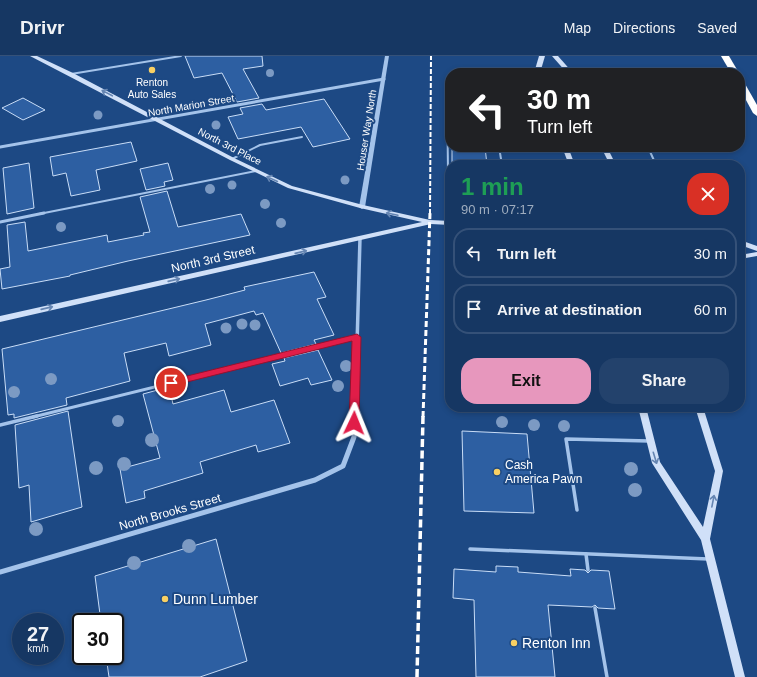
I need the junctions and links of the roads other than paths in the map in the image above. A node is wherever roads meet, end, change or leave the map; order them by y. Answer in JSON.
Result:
{"nodes":[{"id":1,"x":34,"y":56,"type":"edge"},
{"id":2,"x":181,"y":56,"type":"edge"},
{"id":3,"x":387,"y":56,"type":"edge"},
{"id":4,"x":542,"y":56,"type":"edge"},
{"id":5,"x":555,"y":56,"type":"edge"},
{"id":6,"x":725,"y":56,"type":"edge"},
{"id":7,"x":538,"y":68,"type":"edge"},
{"id":8,"x":566,"y":68,"type":"edge"},
{"id":9,"x":732,"y":68,"type":"edge"},
{"id":10,"x":71,"y":74,"type":"junction"},
{"id":11,"x":384,"y":79,"type":"junction"},
{"id":12,"x":745,"y":91,"type":"edge"},
{"id":13,"x":757,"y":113,"type":"edge"},
{"id":14,"x":157,"y":120,"type":"junction"},
{"id":15,"x":302,"y":137,"type":"dead end"},
{"id":16,"x":0,"y":147,"type":"edge"},
{"id":17,"x":232,"y":159,"type":"junction"},
{"id":18,"x":256,"y":171,"type":"junction"},
{"id":19,"x":362,"y":207,"type":"junction"},
{"id":20,"x":0,"y":222,"type":"edge"},
{"id":21,"x":430,"y":222,"type":"junction"},
{"id":22,"x":445,"y":223,"type":"edge"},
{"id":23,"x":360,"y":238,"type":"junction"},
{"id":24,"x":745,"y":244,"type":"edge"},
{"id":25,"x":745,"y":247,"type":"edge"},
{"id":26,"x":757,"y":250,"type":"edge"},
{"id":27,"x":757,"y":254,"type":"edge"},
{"id":28,"x":745,"y":255,"type":"edge"},
{"id":29,"x":0,"y":319,"type":"edge"},
{"id":30,"x":357,"y":337,"type":"junction"},
{"id":31,"x":643,"y":412,"type":"edge"},
{"id":32,"x":701,"y":412,"type":"edge"},
{"id":33,"x":0,"y":425,"type":"edge"},
{"id":34,"x":651,"y":441,"type":"junction"},
{"id":35,"x":577,"y":510,"type":"dead end"},
{"id":36,"x":705,"y":539,"type":"junction"},
{"id":37,"x":470,"y":549,"type":"dead end"},
{"id":38,"x":586,"y":554,"type":"junction"},
{"id":39,"x":710,"y":559,"type":"junction"},
{"id":40,"x":588,"y":570,"type":"dead end"},
{"id":41,"x":0,"y":572,"type":"edge"},
{"id":42,"x":595,"y":608,"type":"dead end"},
{"id":43,"x":607,"y":677,"type":"edge"},
{"id":44,"x":740,"y":677,"type":"edge"}],
"edges":[{"from":1,"to":10,"type":"main road","name":"North 3rd Place"},
{"from":2,"to":10,"type":"lane"},
{"from":3,"to":11,"type":"street","name":"Houser Way North"},
{"from":4,"to":7,"type":"main road"},
{"from":5,"to":8,"type":"main road"},
{"from":6,"to":9,"type":"highway"},
{"from":14,"to":10,"type":"main road","name":"North 3rd Place","one_way":true},
{"from":11,"to":14,"type":"street","name":"North Marion Street"},
{"from":11,"to":19,"type":"street","name":"Houser Way North"},
{"from":12,"to":13,"type":"highway"},
{"from":14,"to":16,"type":"street","name":"North Marion Street"},
{"from":14,"to":17,"type":"main road","name":"North 3rd Place"},
{"from":15,"to":17,"type":"lane"},
{"from":17,"to":18,"type":"main road","name":"North 3rd Place"},
{"from":19,"to":18,"type":"main road","name":"North 3rd Place","one_way":true},
{"from":18,"to":20,"type":"lane"},
{"from":21,"to":19,"type":"main road","name":"North 3rd Place","one_way":true},
{"from":21,"to":22,"type":"main road"},
{"from":21,"to":23,"type":"main road","name":"North 3rd Street"},
{"from":29,"to":23,"type":"main road","name":"North 3rd Street","one_way":true},
{"from":23,"to":30,"type":"street"},
{"from":24,"to":26,"type":"main road"},
{"from":25,"to":26,"type":"main road"},
{"from":27,"to":28,"type":"main road"},
{"from":30,"to":33,"type":"lane"},
{"from":30,"to":41,"type":"street","name":"North Brooks Street"},
{"from":31,"to":34,"type":"main road"},
{"from":36,"to":32,"type":"main road","one_way":true},
{"from":34,"to":35,"type":"lane"},
{"from":34,"to":36,"type":"main road","one_way":true},
{"from":36,"to":39,"type":"main road"},
{"from":37,"to":38,"type":"lane"},
{"from":38,"to":39,"type":"lane"},
{"from":38,"to":40,"type":"lane"},
{"from":39,"to":44,"type":"main road"},
{"from":42,"to":43,"type":"lane"}]}
